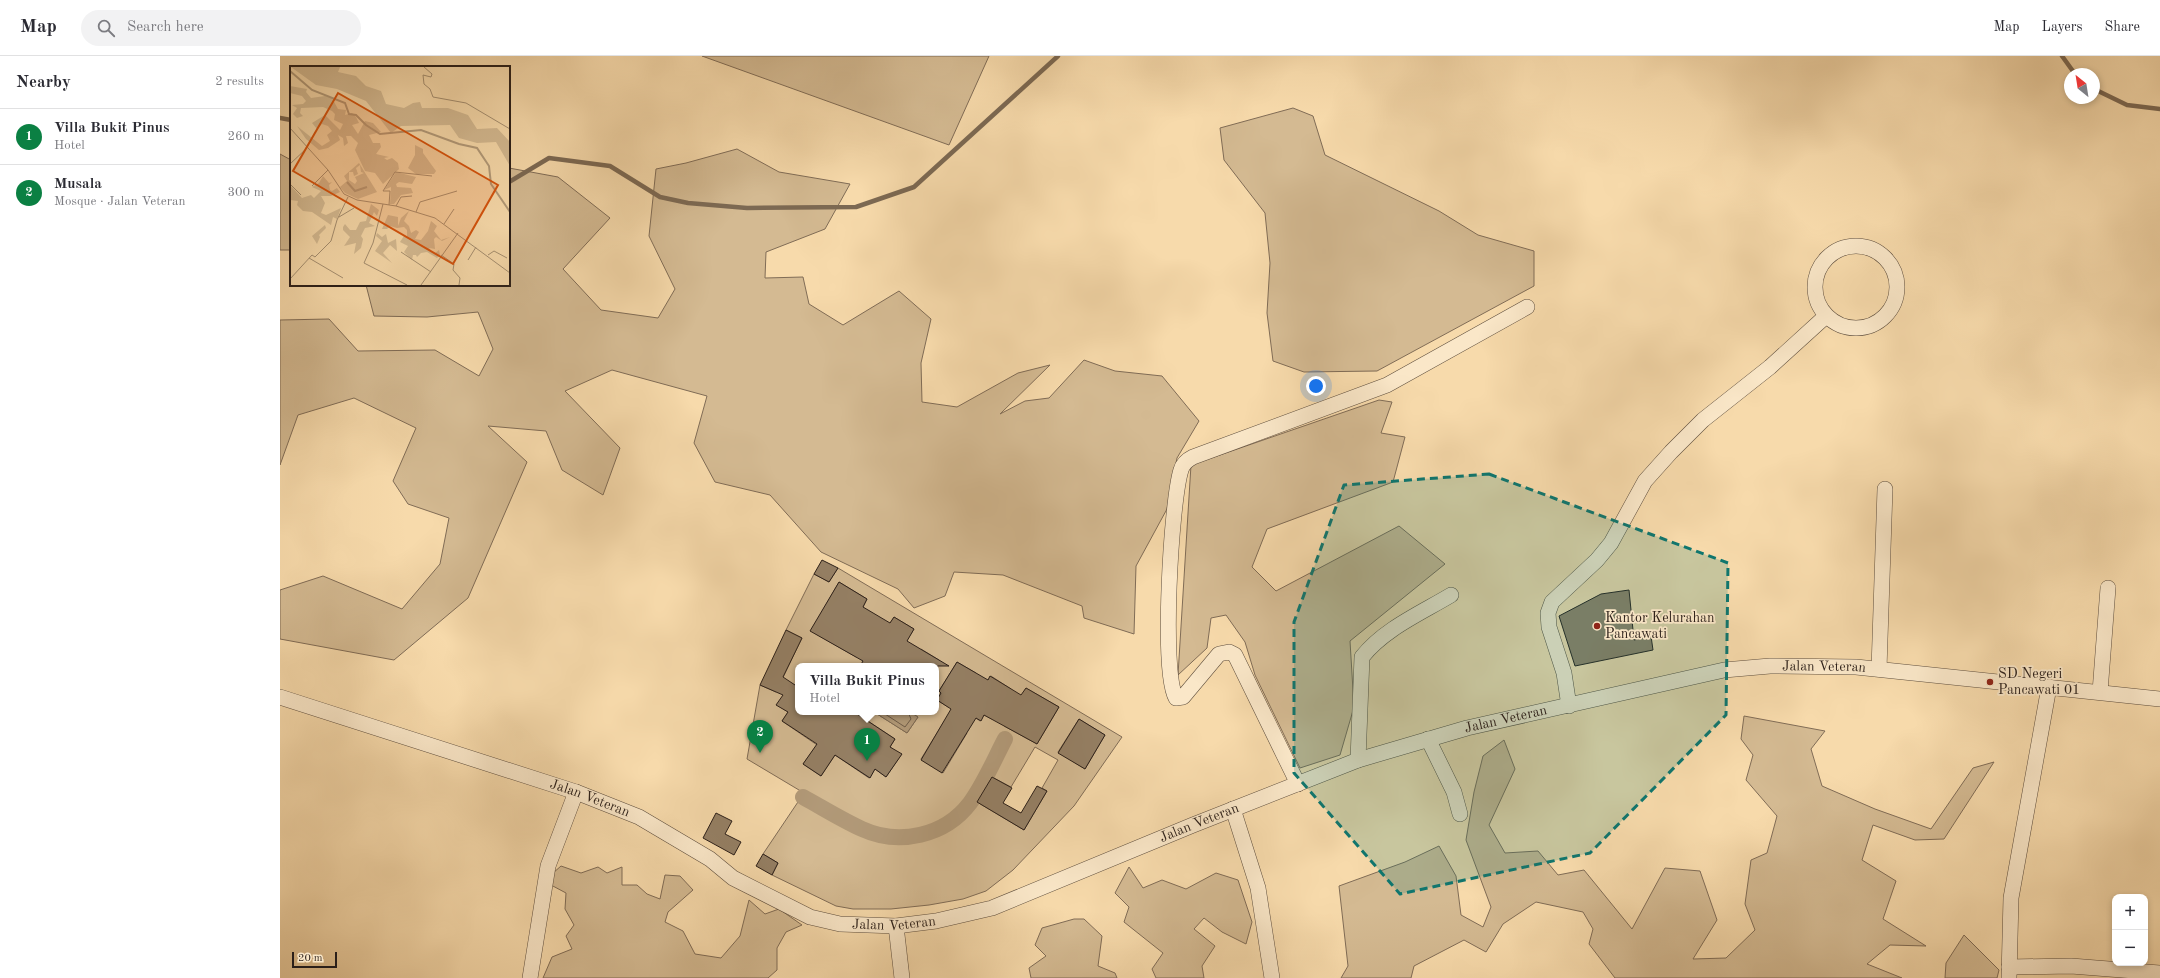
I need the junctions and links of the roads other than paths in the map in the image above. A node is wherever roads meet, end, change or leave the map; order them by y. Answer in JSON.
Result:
{"nodes":[{"id":1,"x":1527,"y":307,"type":"dead end"},
{"id":2,"x":1826,"y":316,"type":"junction"},
{"id":3,"x":1885,"y":489,"type":"dead end"},
{"id":4,"x":2108,"y":588,"type":"dead end"},
{"id":5,"x":1451,"y":595,"type":"dead end"},
{"id":6,"x":1880,"y":669,"type":"junction"},
{"id":7,"x":2049,"y":687,"type":"junction"},
{"id":8,"x":2100,"y":692,"type":"junction"},
{"id":9,"x":281,"y":699,"type":"edge"},
{"id":10,"x":2160,"y":699,"type":"edge"},
{"id":11,"x":1569,"y":706,"type":"junction"},
{"id":12,"x":1428,"y":740,"type":"junction"},
{"id":13,"x":1358,"y":760,"type":"junction"},
{"id":14,"x":1298,"y":784,"type":"junction"},
{"id":15,"x":576,"y":792,"type":"junction"},
{"id":16,"x":1233,"y":809,"type":"junction"},
{"id":17,"x":1460,"y":814,"type":"dead end"},
{"id":18,"x":896,"y":926,"type":"junction"},
{"id":19,"x":2009,"y":973,"type":"edge"},
{"id":20,"x":2160,"y":973,"type":"edge"},
{"id":21,"x":530,"y":978,"type":"edge"},
{"id":22,"x":902,"y":978,"type":"edge"},
{"id":23,"x":1272,"y":978,"type":"edge"}],
"edges":[{"from":1,"to":14,"type":"street"},
{"from":2,"to":2,"type":"street"},
{"from":2,"to":11,"type":"street"},
{"from":3,"to":6,"type":"street"},
{"from":4,"to":8,"type":"street"},
{"from":5,"to":13,"type":"street"},
{"from":6,"to":7,"type":"street","name":"Jalan Veteran"},
{"from":6,"to":11,"type":"street","name":"Jalan Veteran"},
{"from":7,"to":8,"type":"street","name":"Jalan Veteran"},
{"from":7,"to":19,"type":"street"},
{"from":8,"to":10,"type":"street","name":"Jalan Veteran"},
{"from":9,"to":15,"type":"street","name":"Jalan Veteran"},
{"from":11,"to":12,"type":"street","name":"Jalan Veteran"},
{"from":12,"to":13,"type":"street","name":"Jalan Veteran"},
{"from":12,"to":17,"type":"street"},
{"from":13,"to":14,"type":"street","name":"Jalan Veteran"},
{"from":14,"to":16,"type":"street","name":"Jalan Veteran"},
{"from":15,"to":18,"type":"street","name":"Jalan Veteran"},
{"from":15,"to":21,"type":"street"},
{"from":16,"to":18,"type":"street","name":"Jalan Veteran"},
{"from":16,"to":23,"type":"street"},
{"from":18,"to":22,"type":"street"},
{"from":19,"to":20,"type":"street"}]}
